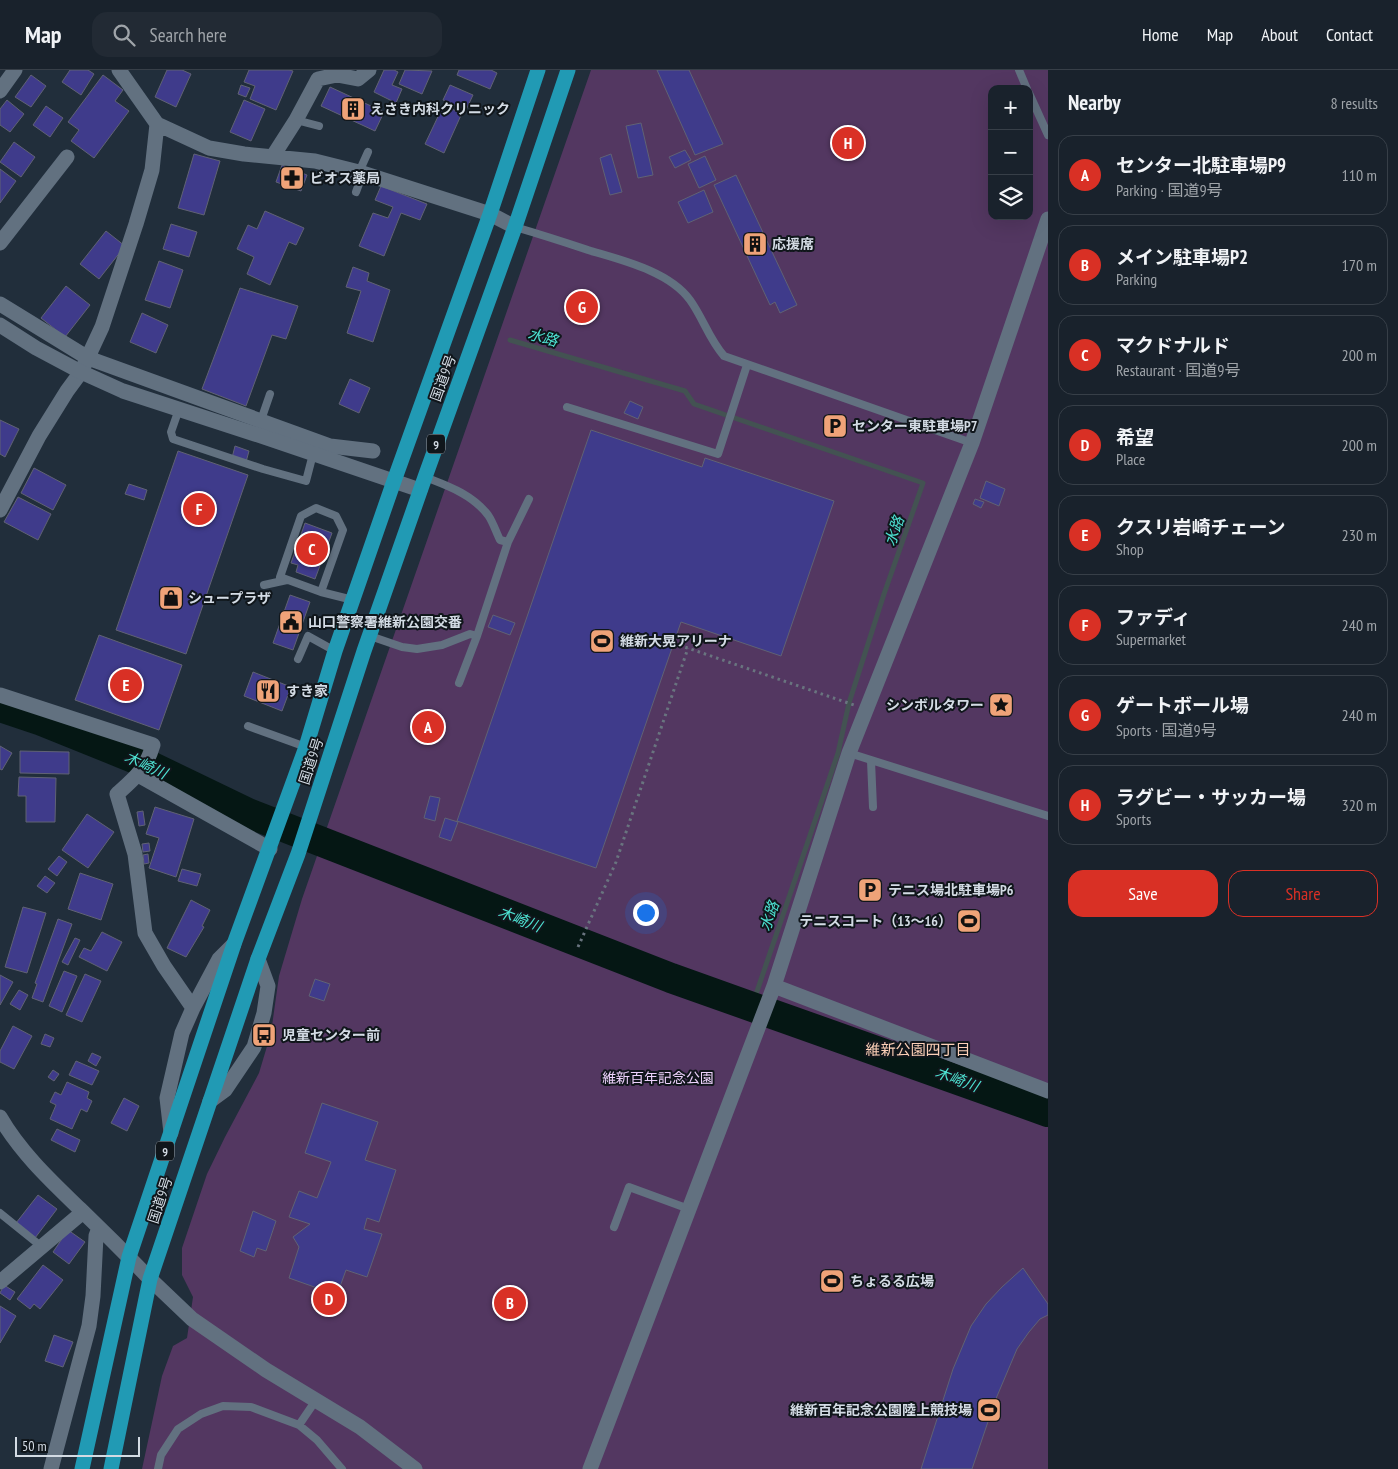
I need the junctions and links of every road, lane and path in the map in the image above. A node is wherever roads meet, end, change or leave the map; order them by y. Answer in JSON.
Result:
{"nodes":[{"id":1,"x":16,"y":70,"type":"edge"},
{"id":2,"x":119,"y":70,"type":"edge"},
{"id":3,"x":369,"y":70,"type":"edge"},
{"id":4,"x":538,"y":70,"type":"edge"},
{"id":5,"x":568,"y":70,"type":"edge"},
{"id":6,"x":1019,"y":70,"type":"edge"},
{"id":7,"x":1025,"y":85,"type":"edge"},
{"id":8,"x":0,"y":91,"type":"edge"},
{"id":9,"x":1033,"y":102,"type":"edge"},
{"id":10,"x":296,"y":120,"type":"junction"},
{"id":11,"x":157,"y":124,"type":"junction"},
{"id":12,"x":319,"y":126,"type":"dead end"},
{"id":13,"x":1048,"y":135,"type":"edge"},
{"id":14,"x":368,"y":152,"type":"dead end"},
{"id":15,"x":272,"y":156,"type":"junction"},
{"id":16,"x":67,"y":157,"type":"dead end"},
{"id":17,"x":361,"y":172,"type":"junction"},
{"id":18,"x":356,"y":192,"type":"dead end"},
{"id":19,"x":490,"y":214,"type":"junction"},
{"id":20,"x":1048,"y":219,"type":"edge"},
{"id":21,"x":515,"y":227,"type":"junction"},
{"id":22,"x":0,"y":243,"type":"edge"},
{"id":23,"x":0,"y":304,"type":"edge"},
{"id":24,"x":0,"y":325,"type":"edge"},
{"id":25,"x":88,"y":358,"type":"junction"},
{"id":26,"x":747,"y":365,"type":"junction"},
{"id":27,"x":81,"y":372,"type":"junction"},
{"id":28,"x":270,"y":394,"type":"dead end"},
{"id":29,"x":567,"y":407,"type":"dead end"},
{"id":30,"x":179,"y":409,"type":"junction"},
{"id":31,"x":258,"y":427,"type":"junction"},
{"id":32,"x":972,"y":443,"type":"junction"},
{"id":33,"x":373,"y":451,"type":"dead end"},
{"id":34,"x":313,"y":454,"type":"junction"},
{"id":35,"x":394,"y":481,"type":"junction"},
{"id":36,"x":422,"y":483,"type":"junction"},
{"id":37,"x":529,"y":499,"type":"dead end"},
{"id":38,"x":0,"y":510,"type":"edge"},
{"id":39,"x":508,"y":542,"type":"junction"},
{"id":40,"x":287,"y":580,"type":"junction"},
{"id":41,"x":264,"y":585,"type":"dead end"},
{"id":42,"x":321,"y":592,"type":"junction"},
{"id":43,"x":353,"y":600,"type":"junction"},
{"id":44,"x":370,"y":636,"type":"junction"},
{"id":45,"x":477,"y":636,"type":"junction"},
{"id":46,"x":674,"y":643,"type":"dead end"},
{"id":47,"x":688,"y":648,"type":"junction"},
{"id":48,"x":335,"y":651,"type":"junction"},
{"id":49,"x":298,"y":659,"type":"dead end"},
{"id":50,"x":459,"y":683,"type":"dead end"},
{"id":51,"x":0,"y":695,"type":"edge"},
{"id":52,"x":858,"y":706,"type":"dead end"},
{"id":53,"x":248,"y":726,"type":"dead end"},
{"id":54,"x":306,"y":747,"type":"junction"},
{"id":55,"x":849,"y":753,"type":"junction"},
{"id":56,"x":871,"y":760,"type":"junction"},
{"id":57,"x":138,"y":775,"type":"junction"},
{"id":58,"x":873,"y":807,"type":"dead end"},
{"id":59,"x":1048,"y":816,"type":"edge"},
{"id":60,"x":271,"y":845,"type":"junction"},
{"id":61,"x":234,"y":944,"type":"junction"},
{"id":62,"x":578,"y":947,"type":"dead end"},
{"id":63,"x":258,"y":959,"type":"junction"},
{"id":64,"x":774,"y":986,"type":"junction"},
{"id":65,"x":193,"y":1008,"type":"junction"},
{"id":66,"x":1048,"y":1090,"type":"edge"},
{"id":67,"x":210,"y":1101,"type":"junction"},
{"id":68,"x":0,"y":1117,"type":"edge"},
{"id":69,"x":171,"y":1133,"type":"junction"},
{"id":70,"x":689,"y":1208,"type":"junction"},
{"id":71,"x":83,"y":1212,"type":"junction"},
{"id":72,"x":0,"y":1213,"type":"edge"},
{"id":73,"x":99,"y":1228,"type":"junction"},
{"id":74,"x":614,"y":1228,"type":"dead end"},
{"id":75,"x":42,"y":1247,"type":"junction"},
{"id":76,"x":129,"y":1257,"type":"junction"},
{"id":77,"x":150,"y":1279,"type":"junction"},
{"id":78,"x":0,"y":1282,"type":"edge"},
{"id":79,"x":316,"y":1400,"type":"junction"},
{"id":80,"x":299,"y":1425,"type":"junction"},
{"id":81,"x":51,"y":1469,"type":"edge"},
{"id":82,"x":82,"y":1469,"type":"edge"},
{"id":83,"x":111,"y":1469,"type":"edge"},
{"id":84,"x":158,"y":1469,"type":"edge"},
{"id":85,"x":342,"y":1469,"type":"edge"},
{"id":86,"x":415,"y":1469,"type":"edge"},
{"id":87,"x":590,"y":1469,"type":"edge"}],
"edges":[{"from":1,"to":8,"type":"street"},
{"from":2,"to":11,"type":"street"},
{"from":3,"to":10,"type":"street"},
{"from":4,"to":19,"type":"highway","name":"国道9号","number":"9"},
{"from":5,"to":21,"type":"highway","name":"国道9号","number":"9"},
{"from":6,"to":7,"type":"lane"},
{"from":9,"to":13,"type":"lane"},
{"from":10,"to":12,"type":"lane"},
{"from":10,"to":15,"type":"street"},
{"from":11,"to":15,"type":"street"},
{"from":11,"to":25,"type":"street"},
{"from":14,"to":17,"type":"lane"},
{"from":15,"to":17,"type":"street"},
{"from":16,"to":22,"type":"street"},
{"from":17,"to":18,"type":"lane"},
{"from":17,"to":19,"type":"street"},
{"from":19,"to":21,"type":"street"},
{"from":19,"to":35,"type":"highway","name":"国道9号","number":"9"},
{"from":20,"to":32,"type":"street"},
{"from":21,"to":26,"type":"lane"},
{"from":21,"to":36,"type":"highway","name":"国道9号","number":"9"},
{"from":23,"to":25,"type":"street"},
{"from":24,"to":27,"type":"street"},
{"from":25,"to":27,"type":"street"},
{"from":25,"to":31,"type":"street"},
{"from":26,"to":29,"type":"lane"},
{"from":26,"to":32,"type":"lane"},
{"from":27,"to":30,"type":"street"},
{"from":27,"to":38,"type":"street"},
{"from":28,"to":31,"type":"lane"},
{"from":30,"to":31,"type":"street"},
{"from":30,"to":34,"type":"lane"},
{"from":31,"to":33,"type":"street"},
{"from":31,"to":34,"type":"street"},
{"from":32,"to":55,"type":"street"},
{"from":34,"to":35,"type":"street"},
{"from":35,"to":36,"type":"street"},
{"from":35,"to":43,"type":"highway","name":"国道9号","number":"9"},
{"from":36,"to":39,"type":"lane"},
{"from":36,"to":44,"type":"highway","name":"国道9号","number":"9"},
{"from":37,"to":39,"type":"lane"},
{"from":39,"to":45,"type":"lane"},
{"from":40,"to":41,"type":"lane"},
{"from":40,"to":42,"type":"lane"},
{"from":40,"to":42,"type":"lane"},
{"from":42,"to":43,"type":"lane"},
{"from":43,"to":48,"type":"highway","name":"国道9号","number":"9"},
{"from":44,"to":45,"type":"lane"},
{"from":44,"to":63,"type":"highway","name":"国道9号","number":"9"},
{"from":45,"to":50,"type":"lane"},
{"from":46,"to":47,"type":"path"},
{"from":47,"to":52,"type":"path"},
{"from":47,"to":62,"type":"path"},
{"from":48,"to":49,"type":"lane"},
{"from":48,"to":54,"type":"highway","name":"国道9号","number":"9"},
{"from":51,"to":57,"type":"street"},
{"from":53,"to":54,"type":"lane"},
{"from":54,"to":60,"type":"highway","name":"国道9号","number":"9"},
{"from":55,"to":56,"type":"lane"},
{"from":55,"to":64,"type":"street"},
{"from":56,"to":58,"type":"lane"},
{"from":56,"to":59,"type":"lane"},
{"from":57,"to":60,"type":"street"},
{"from":57,"to":65,"type":"street"},
{"from":60,"to":61,"type":"highway","name":"国道9号","number":"9"},
{"from":61,"to":65,"type":"street"},
{"from":61,"to":69,"type":"highway","name":"国道9号","number":"9"},
{"from":63,"to":67,"type":"highway","name":"国道9号","number":"9"},
{"from":63,"to":67,"type":"street"},
{"from":64,"to":66,"type":"street"},
{"from":64,"to":70,"type":"street"},
{"from":65,"to":69,"type":"street"},
{"from":67,"to":77,"type":"highway","name":"国道9号","number":"9"},
{"from":68,"to":71,"type":"street"},
{"from":69,"to":76,"type":"highway","name":"国道9号","number":"9"},
{"from":70,"to":74,"type":"lane"},
{"from":70,"to":87,"type":"street"},
{"from":71,"to":73,"type":"street"},
{"from":71,"to":75,"type":"street"},
{"from":72,"to":75,"type":"lane"},
{"from":73,"to":76,"type":"street"},
{"from":73,"to":81,"type":"street"},
{"from":75,"to":78,"type":"street"},
{"from":76,"to":77,"type":"street"},
{"from":76,"to":82,"type":"highway","name":"国道9号","number":"9"},
{"from":77,"to":79,"type":"street"},
{"from":77,"to":83,"type":"highway","name":"国道9号","number":"9"},
{"from":79,"to":80,"type":"lane"},
{"from":79,"to":86,"type":"street"},
{"from":80,"to":84,"type":"lane"},
{"from":80,"to":85,"type":"lane"}]}
